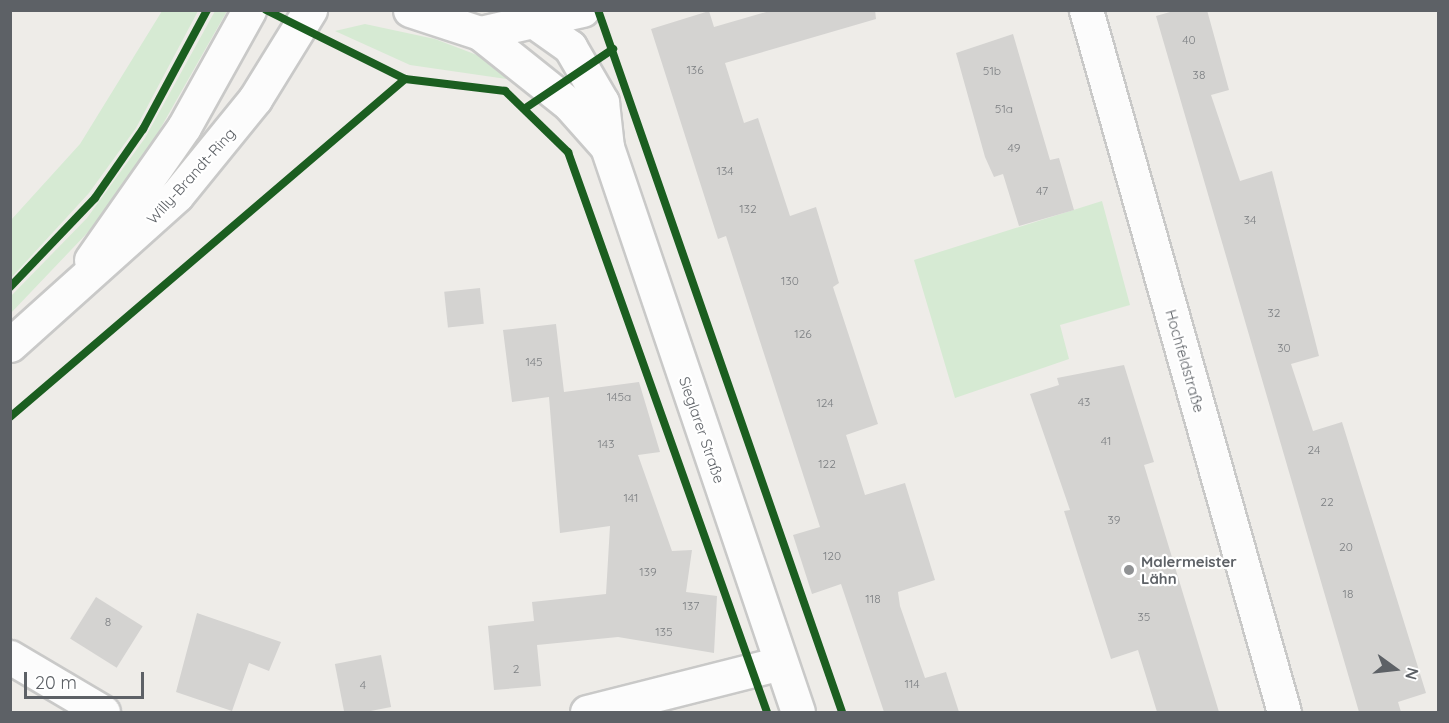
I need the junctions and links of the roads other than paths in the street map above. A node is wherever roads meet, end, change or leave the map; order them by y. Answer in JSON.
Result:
{"nodes":[{"id":1,"x":249,"y":10,"type":"edge"},
{"id":2,"x":310,"y":10,"type":"edge"},
{"id":3,"x":410,"y":10,"type":"edge"},
{"id":4,"x":582,"y":10,"type":"edge"},
{"id":5,"x":1086,"y":10,"type":"edge"},
{"id":6,"x":530,"y":16,"type":"edge"},
{"id":7,"x":480,"y":33,"type":"junction"},
{"id":8,"x":607,"y":147,"type":"junction"},
{"id":9,"x":70,"y":291,"type":"junction"},
{"id":10,"x":10,"y":345,"type":"edge"},
{"id":11,"x":10,"y":657,"type":"edge"},
{"id":12,"x":781,"y":663,"type":"junction"},
{"id":13,"x":103,"y":712,"type":"edge"},
{"id":14,"x":587,"y":712,"type":"edge"},
{"id":15,"x":798,"y":712,"type":"edge"},
{"id":16,"x":1284,"y":712,"type":"edge"}],
"edges":[{"from":1,"to":9,"type":"street","name":"Willy-Brandt-Ring"},
{"from":2,"to":9,"type":"street","name":"Willy-Brandt-Ring"},
{"from":3,"to":7,"type":"street","name":"Sieglarer Straße"},
{"from":4,"to":6,"type":"street"},
{"from":5,"to":16,"type":"street","name":"Hochfeldstraße"},
{"from":6,"to":7,"type":"street","name":"Sieglarer Straße"},
{"from":6,"to":8,"type":"street","name":"Sieglarer Straße"},
{"from":7,"to":8,"type":"street","name":"Sieglarer Straße"},
{"from":8,"to":12,"type":"street","name":"Sieglarer Straße"},
{"from":9,"to":10,"type":"street","name":"Willy-Brandt-Ring"},
{"from":11,"to":13,"type":"street"},
{"from":12,"to":14,"type":"street"},
{"from":12,"to":15,"type":"street","name":"Sieglarer Straße"}]}
